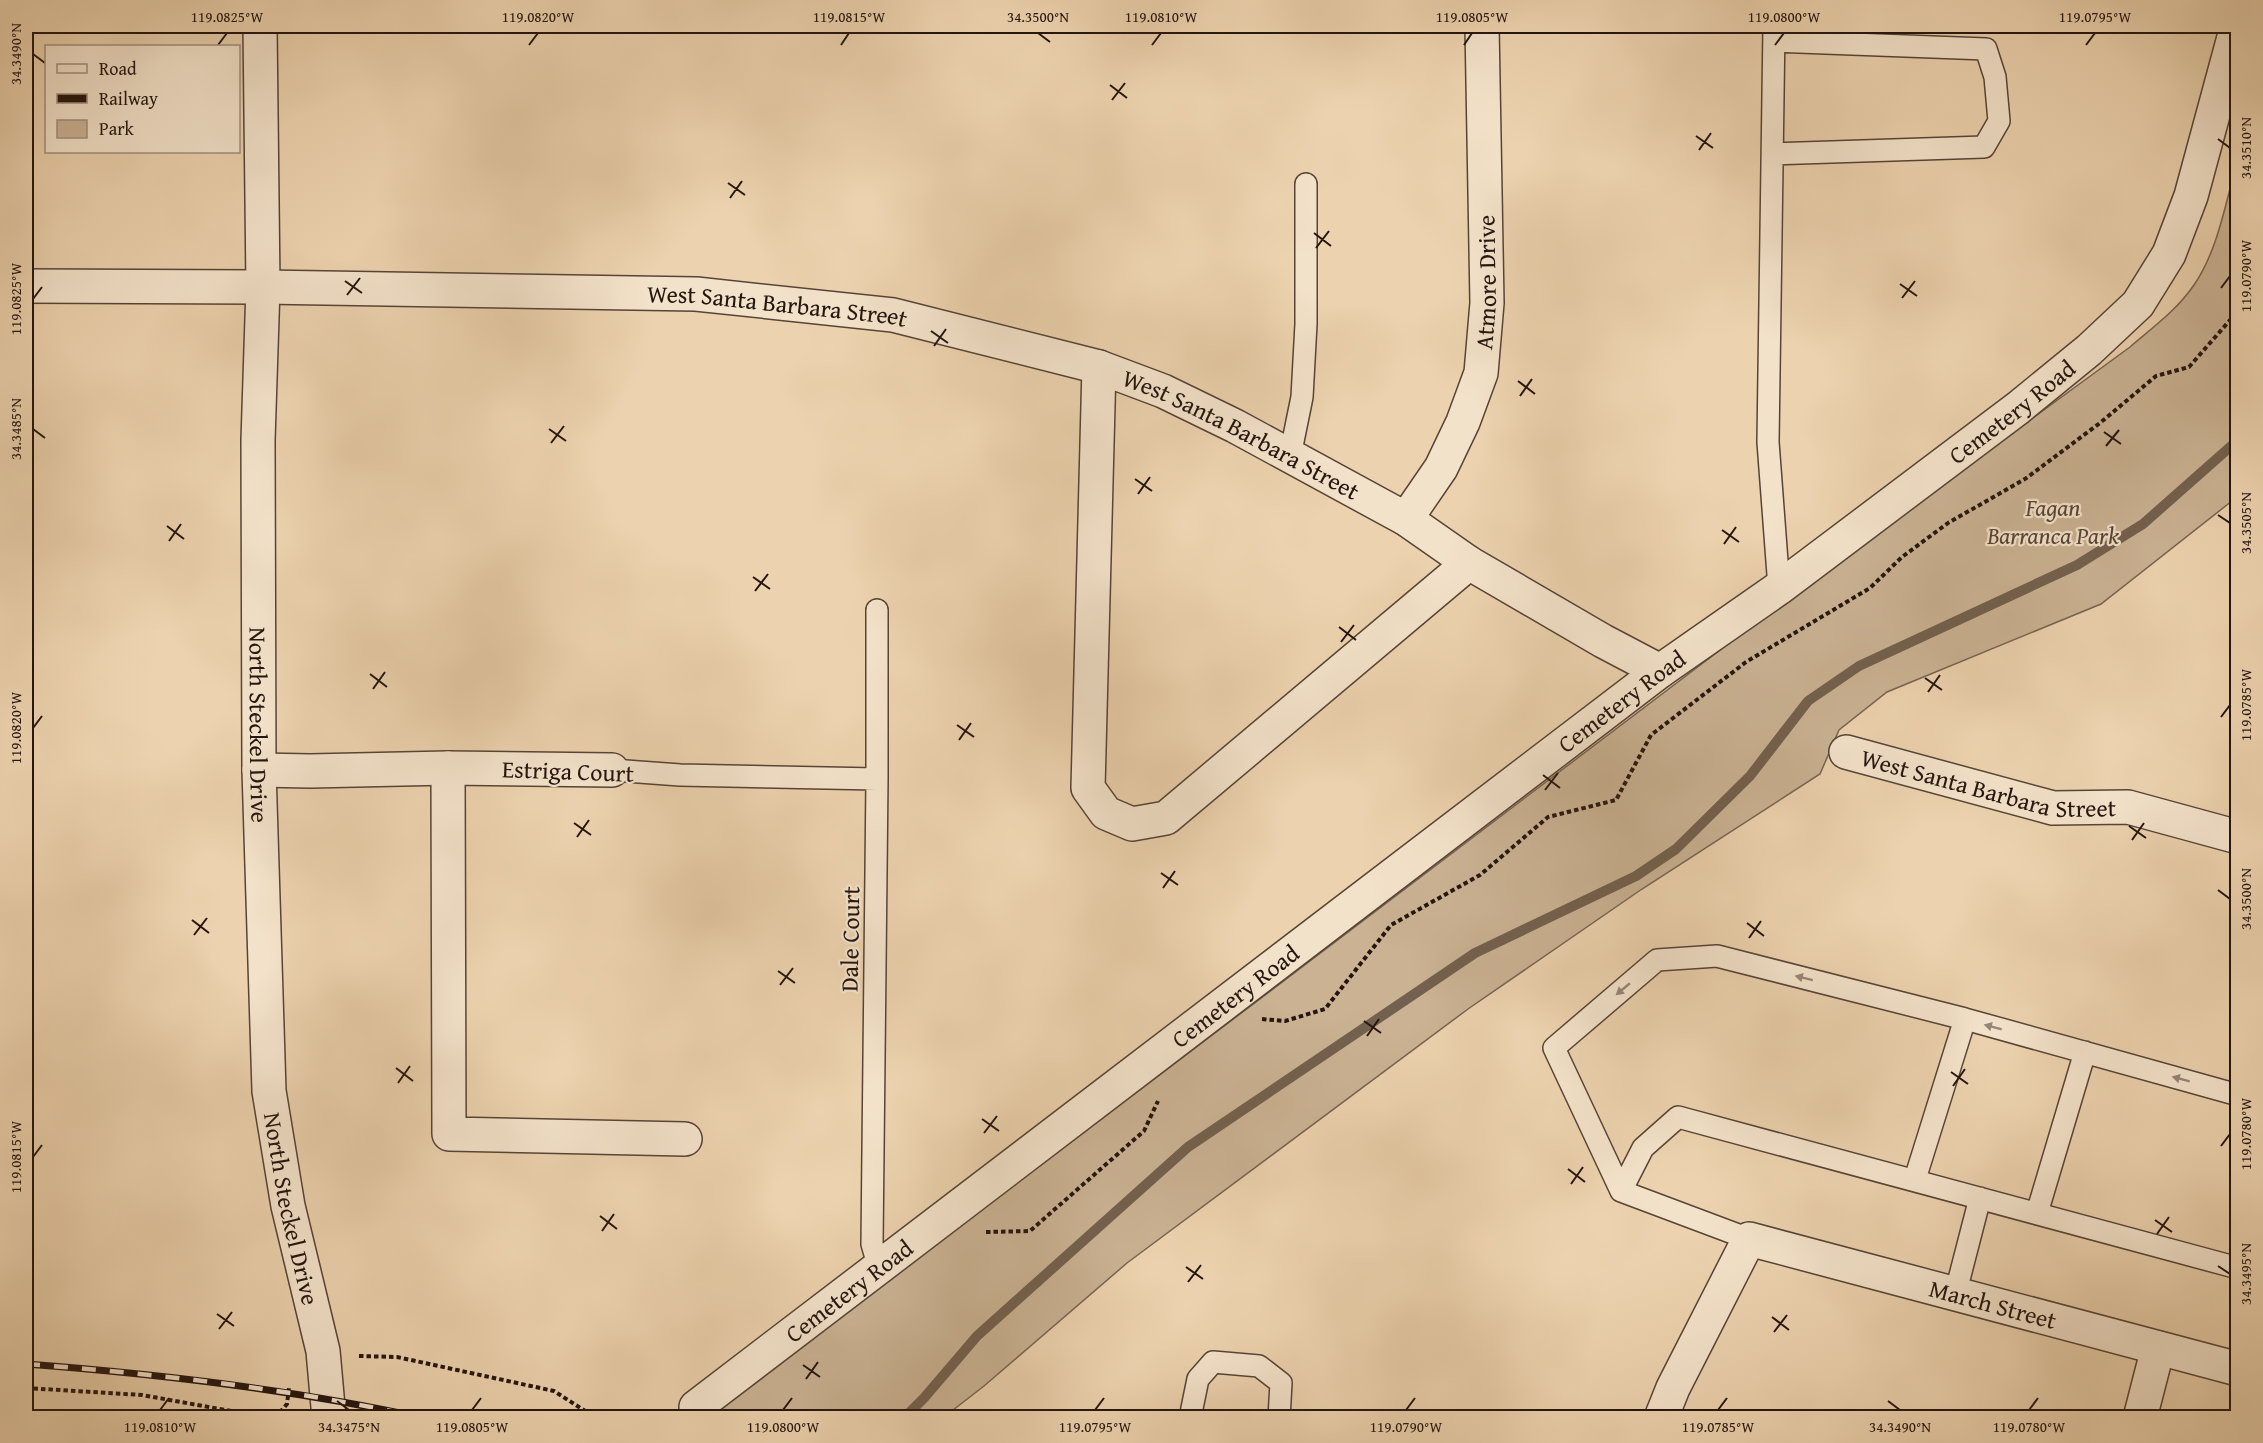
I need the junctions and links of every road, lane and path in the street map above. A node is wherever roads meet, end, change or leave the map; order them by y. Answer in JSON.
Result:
{"nodes":[{"id":1,"x":260,"y":26,"type":"edge"},
{"id":2,"x":1482,"y":26,"type":"edge"},
{"id":3,"x":2237,"y":26,"type":"edge"},
{"id":4,"x":1774,"y":33,"type":"edge"},
{"id":5,"x":1773,"y":154,"type":"junction"},
{"id":6,"x":1306,"y":184,"type":"dead end"},
{"id":7,"x":26,"y":286,"type":"edge"},
{"id":8,"x":263,"y":287,"type":"junction"},
{"id":9,"x":2238,"y":311,"type":"edge"},
{"id":10,"x":1098,"y":368,"type":"junction"},
{"id":11,"x":1290,"y":456,"type":"junction"},
{"id":12,"x":1406,"y":519,"type":"junction"},
{"id":13,"x":1469,"y":563,"type":"junction"},
{"id":14,"x":1779,"y":588,"type":"junction"},
{"id":15,"x":877,"y":610,"type":"dead end"},
{"id":16,"x":1660,"y":671,"type":"junction"},
{"id":17,"x":1846,"y":752,"type":"dead end"},
{"id":18,"x":447,"y":768,"type":"junction"},
{"id":19,"x":259,"y":770,"type":"junction"},
{"id":20,"x":612,"y":770,"type":"joint"},
{"id":21,"x":877,"y":779,"type":"junction"},
{"id":22,"x":2238,"y":837,"type":"edge"},
{"id":23,"x":1254,"y":1018,"type":"dead end"},
{"id":24,"x":1965,"y":1019,"type":"junction"},
{"id":25,"x":2085,"y":1052,"type":"junction"},
{"id":26,"x":1161,"y":1094,"type":"dead end"},
{"id":27,"x":2238,"y":1095,"type":"edge"},
{"id":28,"x":685,"y":1138,"type":"dead end"},
{"id":29,"x":1915,"y":1179,"type":"junction"},
{"id":30,"x":1621,"y":1191,"type":"junction"},
{"id":31,"x":1980,"y":1198,"type":"junction"},
{"id":32,"x":2037,"y":1213,"type":"junction"},
{"id":33,"x":983,"y":1232,"type":"dead end"},
{"id":34,"x":1749,"y":1239,"type":"junction"},
{"id":35,"x":879,"y":1268,"type":"junction"},
{"id":36,"x":2238,"y":1268,"type":"edge"},
{"id":37,"x":1955,"y":1295,"type":"junction"},
{"id":38,"x":2158,"y":1348,"type":"junction"},
{"id":39,"x":2238,"y":1369,"type":"edge"},
{"id":40,"x":696,"y":1407,"type":"dead end"},
{"id":41,"x":329,"y":1418,"type":"edge"},
{"id":42,"x":1190,"y":1418,"type":"edge"},
{"id":43,"x":1279,"y":1418,"type":"edge"},
{"id":44,"x":1661,"y":1418,"type":"edge"},
{"id":45,"x":2140,"y":1418,"type":"edge"}],
"edges":[{"from":1,"to":8,"type":"street","name":"North Steckel Drive"},
{"from":2,"to":12,"type":"street","name":"Atmore Drive"},
{"from":3,"to":14,"type":"street","name":"Cemetery Road"},
{"from":4,"to":5,"type":"lane"},
{"from":4,"to":5,"type":"lane"},
{"from":5,"to":14,"type":"lane"},
{"from":6,"to":11,"type":"lane"},
{"from":7,"to":8,"type":"street","name":"West Santa Barbara Street"},
{"from":8,"to":10,"type":"street","name":"West Santa Barbara Street"},
{"from":8,"to":19,"type":"street","name":"North Steckel Drive"},
{"from":9,"to":23,"type":"path"},
{"from":10,"to":11,"type":"street","name":"West Santa Barbara Street"},
{"from":10,"to":13,"type":"street"},
{"from":11,"to":12,"type":"street","name":"West Santa Barbara Street"},
{"from":12,"to":13,"type":"street","name":"West Santa Barbara Street"},
{"from":13,"to":16,"type":"street","name":"West Santa Barbara Street"},
{"from":14,"to":16,"type":"street","name":"Cemetery Road"},
{"from":15,"to":21,"type":"lane","name":"Dale Court"},
{"from":16,"to":35,"type":"street","name":"Cemetery Road"},
{"from":17,"to":22,"type":"street","name":"West Santa Barbara Street"},
{"from":18,"to":19,"type":"street","name":"Estriga Court"},
{"from":18,"to":20,"type":"street","name":"Estriga Court"},
{"from":18,"to":28,"type":"street"},
{"from":19,"to":41,"type":"street","name":"North Steckel Drive"},
{"from":20,"to":21,"type":"lane","name":"Estriga Court"},
{"from":21,"to":35,"type":"lane","name":"Dale Court"},
{"from":25,"to":24,"type":"lane","one_way":true},
{"from":24,"to":29,"type":"lane"},
{"from":24,"to":30,"type":"lane","one_way":true},
{"from":27,"to":25,"type":"lane","one_way":true},
{"from":25,"to":32,"type":"lane"},
{"from":26,"to":33,"type":"path"},
{"from":29,"to":30,"type":"lane"},
{"from":29,"to":31,"type":"lane"},
{"from":30,"to":34,"type":"lane"},
{"from":31,"to":32,"type":"lane"},
{"from":31,"to":37,"type":"lane"},
{"from":32,"to":36,"type":"lane"},
{"from":34,"to":37,"type":"street","name":"March Street"},
{"from":34,"to":44,"type":"street"},
{"from":35,"to":40,"type":"street","name":"Cemetery Road"},
{"from":37,"to":38,"type":"street","name":"March Street"},
{"from":38,"to":39,"type":"street","name":"March Street"},
{"from":38,"to":45,"type":"street"},
{"from":42,"to":43,"type":"lane"}]}
